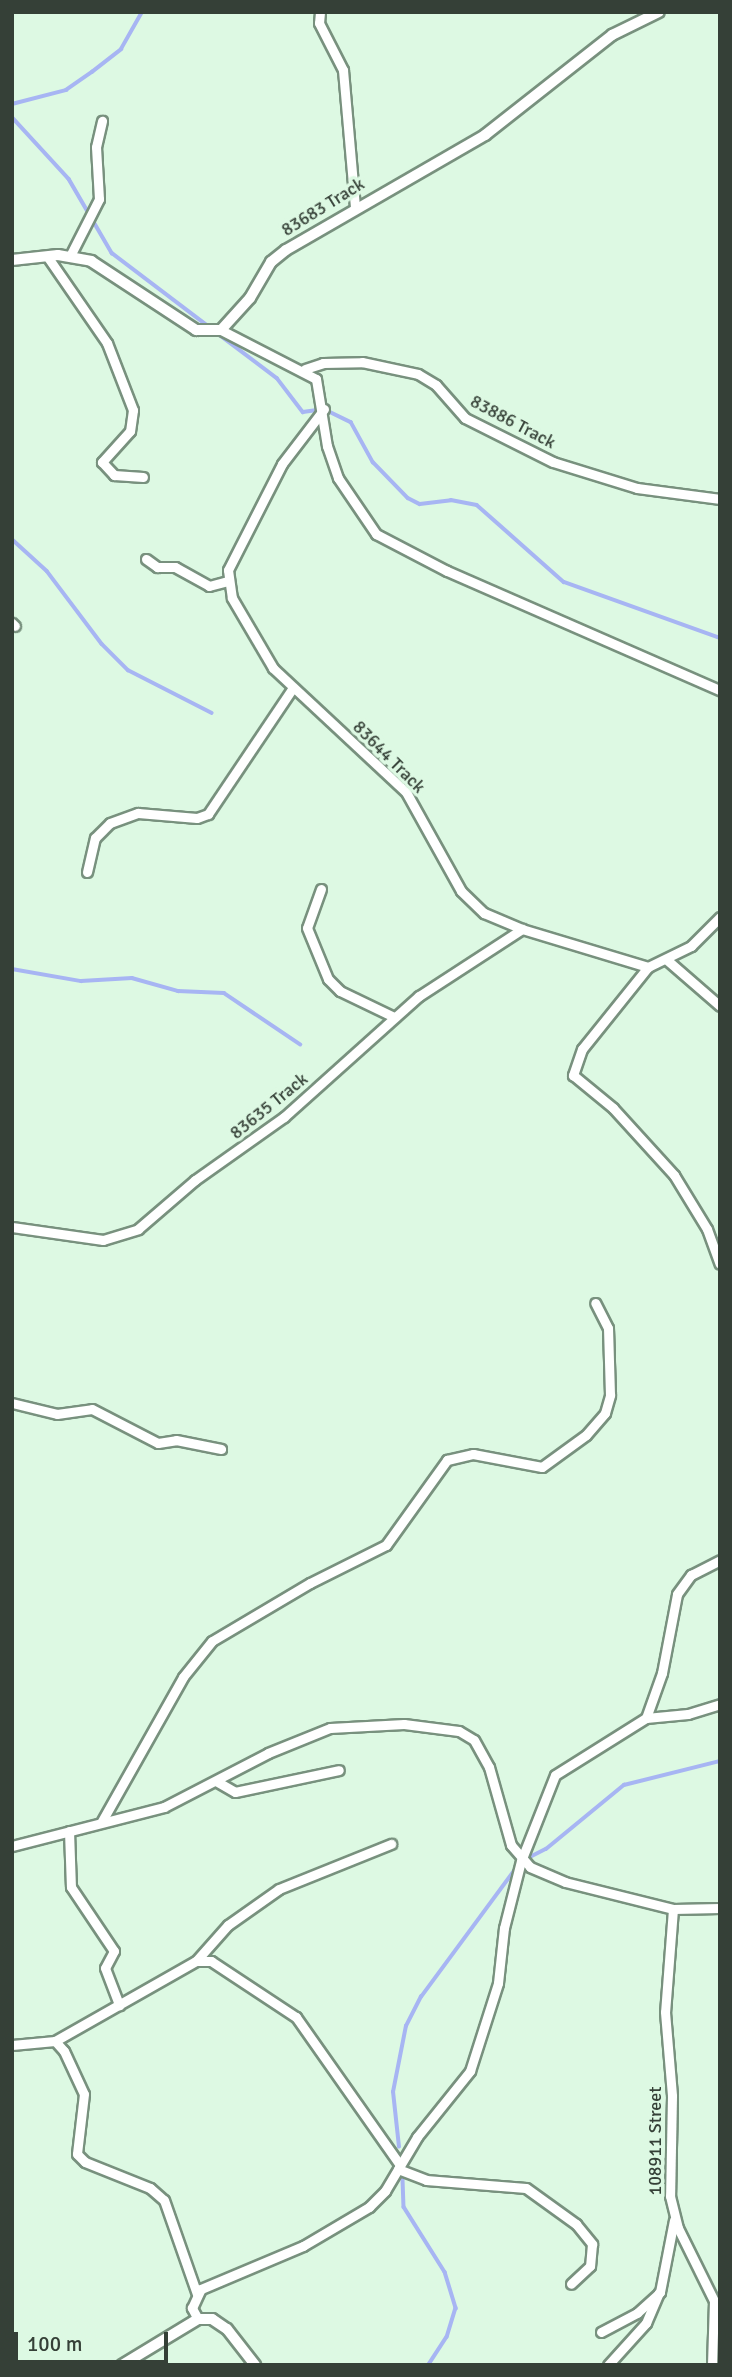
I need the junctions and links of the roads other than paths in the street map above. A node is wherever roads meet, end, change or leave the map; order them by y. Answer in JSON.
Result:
{"nodes":[{"id":1,"x":320,"y":12,"type":"edge"},
{"id":2,"x":659,"y":12,"type":"edge"},
{"id":3,"x":102,"y":121,"type":"dead end"},
{"id":4,"x":355,"y":208,"type":"junction"},
{"id":5,"x":47,"y":256,"type":"junction"},
{"id":6,"x":69,"y":256,"type":"junction"},
{"id":7,"x":12,"y":260,"type":"edge"},
{"id":8,"x":221,"y":330,"type":"junction"},
{"id":9,"x":305,"y":369,"type":"junction"},
{"id":10,"x":324,"y":409,"type":"junction"},
{"id":11,"x":144,"y":477,"type":"dead end"},
{"id":12,"x":720,"y":499,"type":"edge"},
{"id":13,"x":146,"y":559,"type":"dead end"},
{"id":14,"x":228,"y":581,"type":"junction"},
{"id":15,"x":292,"y":689,"type":"junction"},
{"id":16,"x":720,"y":691,"type":"edge"},
{"id":17,"x":88,"y":872,"type":"dead end"},
{"id":18,"x":321,"y":889,"type":"dead end"},
{"id":19,"x":720,"y":917,"type":"edge"},
{"id":20,"x":522,"y":929,"type":"junction"},
{"id":21,"x":667,"y":960,"type":"junction"},
{"id":22,"x":648,"y":967,"type":"junction"},
{"id":23,"x":720,"y":1006,"type":"edge"},
{"id":24,"x":394,"y":1017,"type":"junction"},
{"id":25,"x":12,"y":1227,"type":"edge"},
{"id":26,"x":720,"y":1264,"type":"edge"},
{"id":27,"x":595,"y":1303,"type":"dead end"},
{"id":28,"x":12,"y":1403,"type":"edge"},
{"id":29,"x":220,"y":1449,"type":"dead end"},
{"id":30,"x":720,"y":1560,"type":"edge"},
{"id":31,"x":720,"y":1704,"type":"edge"},
{"id":32,"x":646,"y":1718,"type":"junction"},
{"id":33,"x":339,"y":1770,"type":"dead end"},
{"id":34,"x":216,"y":1781,"type":"junction"},
{"id":35,"x":102,"y":1821,"type":"junction"},
{"id":36,"x":69,"y":1831,"type":"junction"},
{"id":37,"x":391,"y":1844,"type":"dead end"},
{"id":38,"x":12,"y":1846,"type":"edge"},
{"id":39,"x":521,"y":1861,"type":"junction"},
{"id":40,"x":720,"y":1908,"type":"edge"},
{"id":41,"x":673,"y":1909,"type":"junction"},
{"id":42,"x":196,"y":1961,"type":"junction"},
{"id":43,"x":119,"y":2005,"type":"junction"},
{"id":44,"x":55,"y":2041,"type":"junction"},
{"id":45,"x":12,"y":2045,"type":"edge"},
{"id":46,"x":399,"y":2167,"type":"junction"},
{"id":47,"x":674,"y":2219,"type":"junction"},
{"id":48,"x":570,"y":2284,"type":"dead end"},
{"id":49,"x":660,"y":2291,"type":"junction"},
{"id":50,"x":197,"y":2294,"type":"junction"},
{"id":51,"x":198,"y":2319,"type":"junction"},
{"id":52,"x":601,"y":2332,"type":"dead end"},
{"id":53,"x":122,"y":2365,"type":"edge"},
{"id":54,"x":255,"y":2365,"type":"edge"},
{"id":55,"x":608,"y":2365,"type":"edge"},
{"id":56,"x":712,"y":2365,"type":"edge"}],
"edges":[{"from":1,"to":4,"type":"street"},
{"from":2,"to":4,"type":"street","name":"83683 Track"},
{"from":3,"to":6,"type":"street"},
{"from":4,"to":8,"type":"street","name":"83683 Track"},
{"from":5,"to":6,"type":"street"},
{"from":5,"to":7,"type":"street"},
{"from":5,"to":11,"type":"street"},
{"from":6,"to":8,"type":"street"},
{"from":8,"to":9,"type":"street"},
{"from":9,"to":10,"type":"street"},
{"from":9,"to":12,"type":"street","name":"83886 Track"},
{"from":10,"to":14,"type":"street"},
{"from":10,"to":16,"type":"street"},
{"from":13,"to":14,"type":"street"},
{"from":14,"to":15,"type":"street","name":"83644 Track"},
{"from":15,"to":17,"type":"street"},
{"from":15,"to":20,"type":"street","name":"83644 Track"},
{"from":18,"to":24,"type":"street"},
{"from":19,"to":21,"type":"street"},
{"from":20,"to":22,"type":"street","name":"83644 Track"},
{"from":20,"to":24,"type":"street","name":"83635 Track"},
{"from":21,"to":22,"type":"street"},
{"from":21,"to":23,"type":"street"},
{"from":22,"to":26,"type":"street"},
{"from":24,"to":25,"type":"street","name":"83635 Track"},
{"from":27,"to":35,"type":"street"},
{"from":28,"to":29,"type":"street"},
{"from":30,"to":32,"type":"street"},
{"from":31,"to":32,"type":"street"},
{"from":32,"to":39,"type":"street"},
{"from":33,"to":34,"type":"street"},
{"from":34,"to":35,"type":"street"},
{"from":34,"to":39,"type":"street"},
{"from":35,"to":36,"type":"street"},
{"from":36,"to":38,"type":"street"},
{"from":36,"to":43,"type":"street"},
{"from":37,"to":42,"type":"street"},
{"from":39,"to":41,"type":"street"},
{"from":39,"to":46,"type":"street"},
{"from":40,"to":41,"type":"street"},
{"from":41,"to":47,"type":"street","name":"108911 Street"},
{"from":42,"to":43,"type":"street"},
{"from":42,"to":46,"type":"street"},
{"from":43,"to":44,"type":"street"},
{"from":44,"to":45,"type":"street"},
{"from":44,"to":50,"type":"street"},
{"from":46,"to":48,"type":"street"},
{"from":46,"to":50,"type":"street"},
{"from":47,"to":49,"type":"street"},
{"from":47,"to":56,"type":"street","name":"108911 Street"},
{"from":49,"to":52,"type":"street"},
{"from":49,"to":55,"type":"street"},
{"from":50,"to":51,"type":"street"},
{"from":51,"to":53,"type":"street"},
{"from":51,"to":54,"type":"street"}]}
